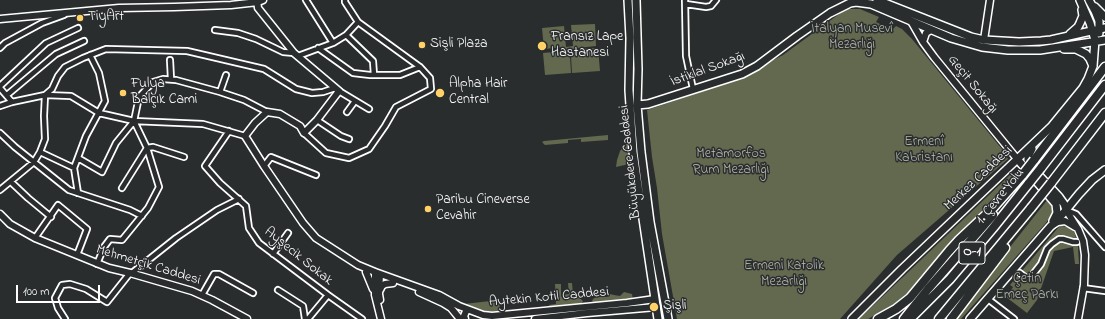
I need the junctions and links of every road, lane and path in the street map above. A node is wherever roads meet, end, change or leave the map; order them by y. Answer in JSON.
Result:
{"nodes":[{"id":1,"x":306,"y":0,"type":"edge"},
{"id":2,"x":345,"y":0,"type":"edge"},
{"id":3,"x":628,"y":0,"type":"edge"},
{"id":4,"x":636,"y":0,"type":"edge"},
{"id":5,"x":716,"y":0,"type":"edge"},
{"id":6,"x":847,"y":0,"type":"edge"},
{"id":7,"x":876,"y":0,"type":"edge"},
{"id":8,"x":990,"y":0,"type":"edge"},
{"id":9,"x":259,"y":1,"type":"edge"},
{"id":10,"x":686,"y":2,"type":"edge"},
{"id":11,"x":1081,"y":3,"type":"edge"},
{"id":12,"x":1091,"y":3,"type":"edge"},
{"id":13,"x":842,"y":6,"type":"junction"},
{"id":14,"x":905,"y":12,"type":"junction"},
{"id":15,"x":73,"y":13,"type":"junction"},
{"id":16,"x":1105,"y":17,"type":"edge"},
{"id":17,"x":0,"y":19,"type":"edge"},
{"id":18,"x":912,"y":21,"type":"junction"},
{"id":19,"x":358,"y":22,"type":"junction"},
{"id":20,"x":78,"y":28,"type":"dead end"},
{"id":21,"x":215,"y":30,"type":"dead end"},
{"id":22,"x":931,"y":30,"type":"junction"},
{"id":23,"x":1100,"y":30,"type":"edge"},
{"id":24,"x":346,"y":35,"type":"junction"},
{"id":25,"x":1066,"y":37,"type":"junction"},
{"id":26,"x":84,"y":40,"type":"dead end"},
{"id":27,"x":1096,"y":40,"type":"junction"},
{"id":28,"x":1105,"y":40,"type":"edge"},
{"id":29,"x":923,"y":42,"type":"junction"},
{"id":30,"x":333,"y":43,"type":"junction"},
{"id":31,"x":983,"y":43,"type":"junction"},
{"id":32,"x":0,"y":48,"type":"edge"},
{"id":33,"x":318,"y":48,"type":"junction"},
{"id":34,"x":1052,"y":48,"type":"junction"},
{"id":35,"x":90,"y":55,"type":"junction"},
{"id":36,"x":296,"y":55,"type":"junction"},
{"id":37,"x":170,"y":60,"type":"dead end"},
{"id":38,"x":1093,"y":66,"type":"junction"},
{"id":39,"x":420,"y":67,"type":"junction"},
{"id":40,"x":1105,"y":67,"type":"edge"},
{"id":41,"x":226,"y":75,"type":"dead end"},
{"id":42,"x":374,"y":75,"type":"junction"},
{"id":43,"x":170,"y":79,"type":"junction"},
{"id":44,"x":1105,"y":85,"type":"edge"},
{"id":45,"x":0,"y":87,"type":"edge"},
{"id":46,"x":337,"y":89,"type":"junction"},
{"id":47,"x":693,"y":89,"type":"junction"},
{"id":48,"x":629,"y":90,"type":"junction"},
{"id":49,"x":220,"y":92,"type":"junction"},
{"id":50,"x":7,"y":95,"type":"junction"},
{"id":51,"x":45,"y":95,"type":"junction"},
{"id":52,"x":355,"y":101,"type":"junction"},
{"id":53,"x":12,"y":102,"type":"junction"},
{"id":54,"x":637,"y":105,"type":"junction"},
{"id":55,"x":0,"y":106,"type":"edge"},
{"id":56,"x":369,"y":109,"type":"dead end"},
{"id":57,"x":267,"y":112,"type":"junction"},
{"id":58,"x":347,"y":112,"type":"dead end"},
{"id":59,"x":99,"y":113,"type":"junction"},
{"id":60,"x":1105,"y":113,"type":"edge"},
{"id":61,"x":317,"y":120,"type":"junction"},
{"id":62,"x":134,"y":121,"type":"junction"},
{"id":63,"x":229,"y":131,"type":"junction"},
{"id":64,"x":0,"y":133,"type":"edge"},
{"id":65,"x":304,"y":133,"type":"junction"},
{"id":66,"x":245,"y":136,"type":"junction"},
{"id":67,"x":349,"y":139,"type":"dead end"},
{"id":68,"x":1033,"y":146,"type":"junction"},
{"id":69,"x":147,"y":148,"type":"junction"},
{"id":70,"x":40,"y":152,"type":"junction"},
{"id":71,"x":184,"y":157,"type":"dead end"},
{"id":72,"x":78,"y":158,"type":"junction"},
{"id":73,"x":1018,"y":160,"type":"junction"},
{"id":74,"x":34,"y":162,"type":"junction"},
{"id":75,"x":264,"y":166,"type":"junction"},
{"id":76,"x":74,"y":168,"type":"junction"},
{"id":77,"x":1105,"y":170,"type":"edge"},
{"id":78,"x":1023,"y":174,"type":"junction"},
{"id":79,"x":316,"y":175,"type":"dead end"},
{"id":80,"x":12,"y":182,"type":"junction"},
{"id":81,"x":122,"y":188,"type":"dead end"},
{"id":82,"x":0,"y":190,"type":"edge"},
{"id":83,"x":78,"y":193,"type":"junction"},
{"id":84,"x":1079,"y":194,"type":"junction"},
{"id":85,"x":1059,"y":197,"type":"junction"},
{"id":86,"x":239,"y":199,"type":"junction"},
{"id":87,"x":1031,"y":208,"type":"junction"},
{"id":88,"x":1066,"y":210,"type":"junction"},
{"id":89,"x":0,"y":214,"type":"edge"},
{"id":90,"x":142,"y":216,"type":"junction"},
{"id":91,"x":51,"y":217,"type":"junction"},
{"id":92,"x":1050,"y":227,"type":"junction"},
{"id":93,"x":1078,"y":229,"type":"junction"},
{"id":94,"x":288,"y":233,"type":"dead end"},
{"id":95,"x":35,"y":238,"type":"junction"},
{"id":96,"x":1077,"y":242,"type":"dead end"},
{"id":97,"x":1105,"y":247,"type":"edge"},
{"id":98,"x":273,"y":254,"type":"junction"},
{"id":99,"x":77,"y":255,"type":"junction"},
{"id":100,"x":96,"y":264,"type":"junction"},
{"id":101,"x":358,"y":265,"type":"junction"},
{"id":102,"x":366,"y":272,"type":"junction"},
{"id":103,"x":1020,"y":272,"type":"dead end"},
{"id":104,"x":131,"y":273,"type":"junction"},
{"id":105,"x":377,"y":275,"type":"junction"},
{"id":106,"x":393,"y":283,"type":"junction"},
{"id":107,"x":1083,"y":288,"type":"junction"},
{"id":108,"x":278,"y":290,"type":"dead end"},
{"id":109,"x":1105,"y":292,"type":"edge"},
{"id":110,"x":252,"y":293,"type":"dead end"},
{"id":111,"x":377,"y":294,"type":"junction"},
{"id":112,"x":202,"y":295,"type":"junction"},
{"id":113,"x":328,"y":295,"type":"junction"},
{"id":114,"x":664,"y":298,"type":"junction"},
{"id":115,"x":655,"y":299,"type":"junction"},
{"id":116,"x":988,"y":299,"type":"junction"},
{"id":117,"x":452,"y":306,"type":"junction"},
{"id":118,"x":666,"y":306,"type":"junction"},
{"id":119,"x":656,"y":307,"type":"junction"},
{"id":120,"x":467,"y":309,"type":"junction"},
{"id":121,"x":587,"y":316,"type":"edge"},
{"id":122,"x":65,"y":319,"type":"edge"},
{"id":123,"x":247,"y":319,"type":"edge"},
{"id":124,"x":306,"y":319,"type":"edge"},
{"id":125,"x":362,"y":319,"type":"edge"},
{"id":126,"x":381,"y":319,"type":"edge"},
{"id":127,"x":385,"y":319,"type":"edge"},
{"id":128,"x":460,"y":319,"type":"edge"},
{"id":129,"x":465,"y":319,"type":"edge"},
{"id":130,"x":534,"y":319,"type":"edge"},
{"id":131,"x":658,"y":319,"type":"edge"},
{"id":132,"x":668,"y":319,"type":"edge"},
{"id":133,"x":852,"y":319,"type":"edge"},
{"id":134,"x":878,"y":319,"type":"edge"},
{"id":135,"x":904,"y":319,"type":"edge"},
{"id":136,"x":910,"y":319,"type":"edge"},
{"id":137,"x":939,"y":319,"type":"edge"},
{"id":138,"x":951,"y":319,"type":"edge"},
{"id":139,"x":970,"y":319,"type":"edge"},
{"id":140,"x":1014,"y":319,"type":"edge"},
{"id":141,"x":1078,"y":319,"type":"edge"}],
"edges":[{"from":1,"to":30,"type":"street"},
{"from":2,"to":19,"type":"street"},
{"from":3,"to":48,"type":"main road","name":"Büyükdere Caddesi"},
{"from":4,"to":54,"type":"main road","name":"Büyükdere Caddesi"},
{"from":5,"to":10,"type":"street"},
{"from":6,"to":13,"type":"main road"},
{"from":7,"to":14,"type":"main road"},
{"from":8,"to":31,"type":"main road"},
{"from":9,"to":15,"type":"main road"},
{"from":9,"to":36,"type":"main road"},
{"from":10,"to":47,"type":"street"},
{"from":11,"to":23,"type":"main road"},
{"from":11,"to":25,"type":"main road"},
{"from":12,"to":16,"type":"main road"},
{"from":12,"to":23,"type":"main road"},
{"from":13,"to":18,"type":"main road"},
{"from":13,"to":47,"type":"main road","name":"İstiklal Sokağı"},
{"from":14,"to":18,"type":"main road"},
{"from":14,"to":31,"type":"main road"},
{"from":15,"to":17,"type":"main road"},
{"from":15,"to":32,"type":"street"},
{"from":18,"to":22,"type":"main road"},
{"from":18,"to":29,"type":"main road","name":"Geçit Sokağı"},
{"from":19,"to":24,"type":"street"},
{"from":19,"to":39,"type":"street"},
{"from":20,"to":45,"type":"street"},
{"from":21,"to":36,"type":"street"},
{"from":22,"to":29,"type":"main road"},
{"from":22,"to":31,"type":"main road"},
{"from":23,"to":25,"type":"main road"},
{"from":23,"to":27,"type":"main road"},
{"from":23,"to":27,"type":"main road"},
{"from":24,"to":30,"type":"street"},
{"from":24,"to":42,"type":"street"},
{"from":25,"to":31,"type":"main road"},
{"from":26,"to":50,"type":"street"},
{"from":27,"to":28,"type":"main road"},
{"from":27,"to":34,"type":"main road"},
{"from":27,"to":38,"type":"main road","name":"Merkez Caddesi"},
{"from":29,"to":73,"type":"main road","name":"Geçit Sokağı"},
{"from":30,"to":33,"type":"street"},
{"from":31,"to":34,"type":"main road"},
{"from":33,"to":36,"type":"street"},
{"from":33,"to":42,"type":"street"},
{"from":34,"to":38,"type":"main road"},
{"from":35,"to":46,"type":"street"},
{"from":35,"to":51,"type":"street"},
{"from":35,"to":59,"type":"street"},
{"from":36,"to":46,"type":"main road"},
{"from":37,"to":43,"type":"street"},
{"from":38,"to":68,"type":"main road","name":"Merkez Caddesi"},
{"from":39,"to":42,"type":"street"},
{"from":39,"to":65,"type":"street"},
{"from":40,"to":78,"type":"highway","bridge":true},
{"from":41,"to":49,"type":"street"},
{"from":43,"to":49,"type":"street"},
{"from":43,"to":62,"type":"street"},
{"from":44,"to":136,"type":"highway","name":"1. Çevre Yolu","number":"O-1","bridge":true},
{"from":45,"to":50,"type":"street"},
{"from":46,"to":52,"type":"street"},
{"from":46,"to":61,"type":"main road"},
{"from":47,"to":54,"type":"main road","name":"İstiklal Sokağı"},
{"from":48,"to":54,"type":"main road"},
{"from":48,"to":115,"type":"main road","name":"Büyükdere Caddesi"},
{"from":49,"to":57,"type":"street"},
{"from":50,"to":53,"type":"street"},
{"from":51,"to":53,"type":"street"},
{"from":51,"to":59,"type":"street"},
{"from":51,"to":70,"type":"street"},
{"from":52,"to":56,"type":"street"},
{"from":52,"to":58,"type":"street"},
{"from":53,"to":55,"type":"street"},
{"from":54,"to":114,"type":"main road","name":"Büyükdere Caddesi"},
{"from":57,"to":65,"type":"main road"},
{"from":57,"to":66,"type":"main road"},
{"from":59,"to":62,"type":"street"},
{"from":59,"to":72,"type":"street"},
{"from":60,"to":87,"type":"highway","number":"O-1","bridge":true},
{"from":61,"to":65,"type":"main road"},
{"from":61,"to":67,"type":"street"},
{"from":62,"to":63,"type":"street"},
{"from":62,"to":69,"type":"street"},
{"from":62,"to":72,"type":"street"},
{"from":63,"to":66,"type":"street"},
{"from":63,"to":86,"type":"street"},
{"from":64,"to":74,"type":"street"},
{"from":66,"to":75,"type":"main road","name":"Aytekin Kotil Caddesi"},
{"from":68,"to":73,"type":"main road","name":"Merkez Caddesi"},
{"from":68,"to":85,"type":"main road"},
{"from":69,"to":71,"type":"street"},
{"from":69,"to":81,"type":"street"},
{"from":69,"to":90,"type":"street"},
{"from":70,"to":74,"type":"street"},
{"from":70,"to":76,"type":"street"},
{"from":72,"to":76,"type":"street"},
{"from":73,"to":92,"type":"main road"},
{"from":73,"to":133,"type":"main road","name":"Merkez Caddesi"},
{"from":74,"to":80,"type":"street"},
{"from":74,"to":83,"type":"street"},
{"from":75,"to":79,"type":"street"},
{"from":75,"to":101,"type":"main road","name":"Aytekin Kotil Caddesi"},
{"from":76,"to":83,"type":"street"},
{"from":77,"to":84,"type":"main road"},
{"from":78,"to":134,"type":"highway"},
{"from":78,"to":135,"type":"highway"},
{"from":80,"to":82,"type":"street"},
{"from":80,"to":91,"type":"street"},
{"from":83,"to":90,"type":"street"},
{"from":84,"to":85,"type":"main road"},
{"from":84,"to":88,"type":"main road"},
{"from":85,"to":88,"type":"main road"},
{"from":86,"to":98,"type":"street","name":"Ayşecik Sokak"},
{"from":86,"to":104,"type":"street"},
{"from":87,"to":137,"type":"highway","number":"O-1"},
{"from":87,"to":138,"type":"highway"},
{"from":88,"to":92,"type":"main road"},
{"from":88,"to":93,"type":"main road"},
{"from":88,"to":97,"type":"street"},
{"from":89,"to":95,"type":"main road","name":"Mehmetçik Caddesi"},
{"from":90,"to":100,"type":"street"},
{"from":91,"to":95,"type":"street"},
{"from":91,"to":99,"type":"street"},
{"from":92,"to":93,"type":"main road"},
{"from":92,"to":116,"type":"main road"},
{"from":93,"to":107,"type":"main road"},
{"from":94,"to":98,"type":"street"},
{"from":95,"to":99,"type":"main road","name":"Mehmetçik Caddesi"},
{"from":96,"to":103,"type":"street"},
{"from":98,"to":113,"type":"street","name":"Ayşecik Sokak"},
{"from":99,"to":100,"type":"main road","name":"Mehmetçik Caddesi"},
{"from":100,"to":104,"type":"main road","name":"Mehmetçik Caddesi"},
{"from":101,"to":102,"type":"main road","name":"Aytekin Kotil Caddesi"},
{"from":101,"to":105,"type":"main road","name":"Aytekin Kotil Caddesi"},
{"from":102,"to":105,"type":"main road","name":"Aytekin Kotil Caddesi"},
{"from":102,"to":111,"type":"main road"},
{"from":104,"to":112,"type":"main road","name":"Mehmetçik Caddesi"},
{"from":104,"to":122,"type":"street"},
{"from":105,"to":106,"type":"main road","name":"Aytekin Kotil Caddesi"},
{"from":105,"to":111,"type":"main road"},
{"from":105,"to":117,"type":"main road","name":"Aytekin Kotil Caddesi"},
{"from":106,"to":111,"type":"main road"},
{"from":106,"to":117,"type":"main road","name":"Aytekin Kotil Caddesi"},
{"from":107,"to":109,"type":"street"},
{"from":107,"to":141,"type":"main road"},
{"from":108,"to":124,"type":"street"},
{"from":110,"to":112,"type":"street"},
{"from":111,"to":126,"type":"main road"},
{"from":111,"to":127,"type":"main road"},
{"from":112,"to":123,"type":"main road","name":"Mehmetçik Caddesi"},
{"from":113,"to":124,"type":"street"},
{"from":113,"to":125,"type":"street","name":"Ayşecik Sokak"},
{"from":114,"to":115,"type":"main road"},
{"from":114,"to":118,"type":"main road","name":"Büyükdere Caddesi"},
{"from":115,"to":119,"type":"main road","name":"Büyükdere Caddesi"},
{"from":115,"to":120,"type":"main road","name":"Aytekin Kotil Caddesi"},
{"from":116,"to":139,"type":"main road"},
{"from":116,"to":140,"type":"street"},
{"from":117,"to":120,"type":"main road","name":"Aytekin Kotil Caddesi"},
{"from":117,"to":128,"type":"main road","name":"Aytekin Kotil Caddesi"},
{"from":118,"to":119,"type":"main road"},
{"from":118,"to":132,"type":"main road","name":"Büyükdere Caddesi"},
{"from":119,"to":121,"type":"main road","name":"Aytekin Kotil Caddesi"},
{"from":119,"to":131,"type":"main road","name":"Büyükdere Caddesi"},
{"from":120,"to":129,"type":"main road"},
{"from":121,"to":130,"type":"main road","name":"Aytekin Kotil Caddesi"}]}
